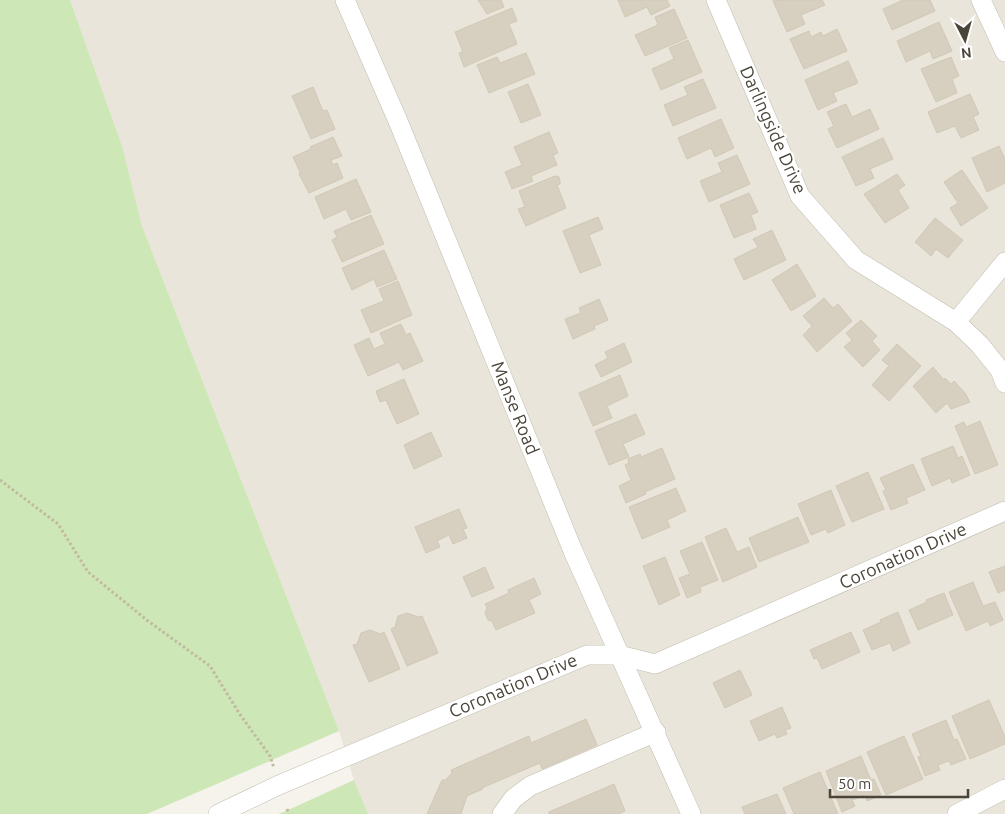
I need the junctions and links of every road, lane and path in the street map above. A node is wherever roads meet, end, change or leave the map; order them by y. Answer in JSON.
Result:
{"nodes":[{"id":1,"x":345,"y":0,"type":"edge"},
{"id":2,"x":716,"y":0,"type":"edge"},
{"id":3,"x":981,"y":0,"type":"edge"},
{"id":4,"x":1005,"y":52,"type":"edge"},
{"id":5,"x":1005,"y":262,"type":"edge"},
{"id":6,"x":956,"y":322,"type":"junction"},
{"id":7,"x":1005,"y":382,"type":"edge"},
{"id":8,"x":0,"y":480,"type":"edge"},
{"id":9,"x":1005,"y":511,"type":"edge"},
{"id":10,"x":619,"y":655,"type":"junction"},
{"id":11,"x":656,"y":732,"type":"junction"},
{"id":12,"x":279,"y":785,"type":"junction"},
{"id":13,"x":1005,"y":789,"type":"edge"},
{"id":14,"x":287,"y":809,"type":"dead end"},
{"id":15,"x":218,"y":814,"type":"edge"},
{"id":16,"x":289,"y":814,"type":"edge"},
{"id":17,"x":502,"y":814,"type":"edge"},
{"id":18,"x":691,"y":814,"type":"edge"},
{"id":19,"x":957,"y":814,"type":"edge"}],
"edges":[{"from":1,"to":10,"type":"street","name":"Manse Road"},
{"from":2,"to":6,"type":"street","name":"Darlingside Drive"},
{"from":3,"to":4,"type":"street"},
{"from":5,"to":6,"type":"street"},
{"from":6,"to":7,"type":"street","name":"Darlingside Drive"},
{"from":8,"to":12,"type":"path"},
{"from":9,"to":10,"type":"street","name":"Coronation Drive"},
{"from":10,"to":11,"type":"street","name":"Manse Road"},
{"from":10,"to":12,"type":"street","name":"Coronation Drive"},
{"from":11,"to":17,"type":"street"},
{"from":11,"to":18,"type":"street","name":"Manse Road"},
{"from":12,"to":15,"type":"street","name":"Coronation Drive"},
{"from":13,"to":19,"type":"street"},
{"from":14,"to":16,"type":"path"}]}
